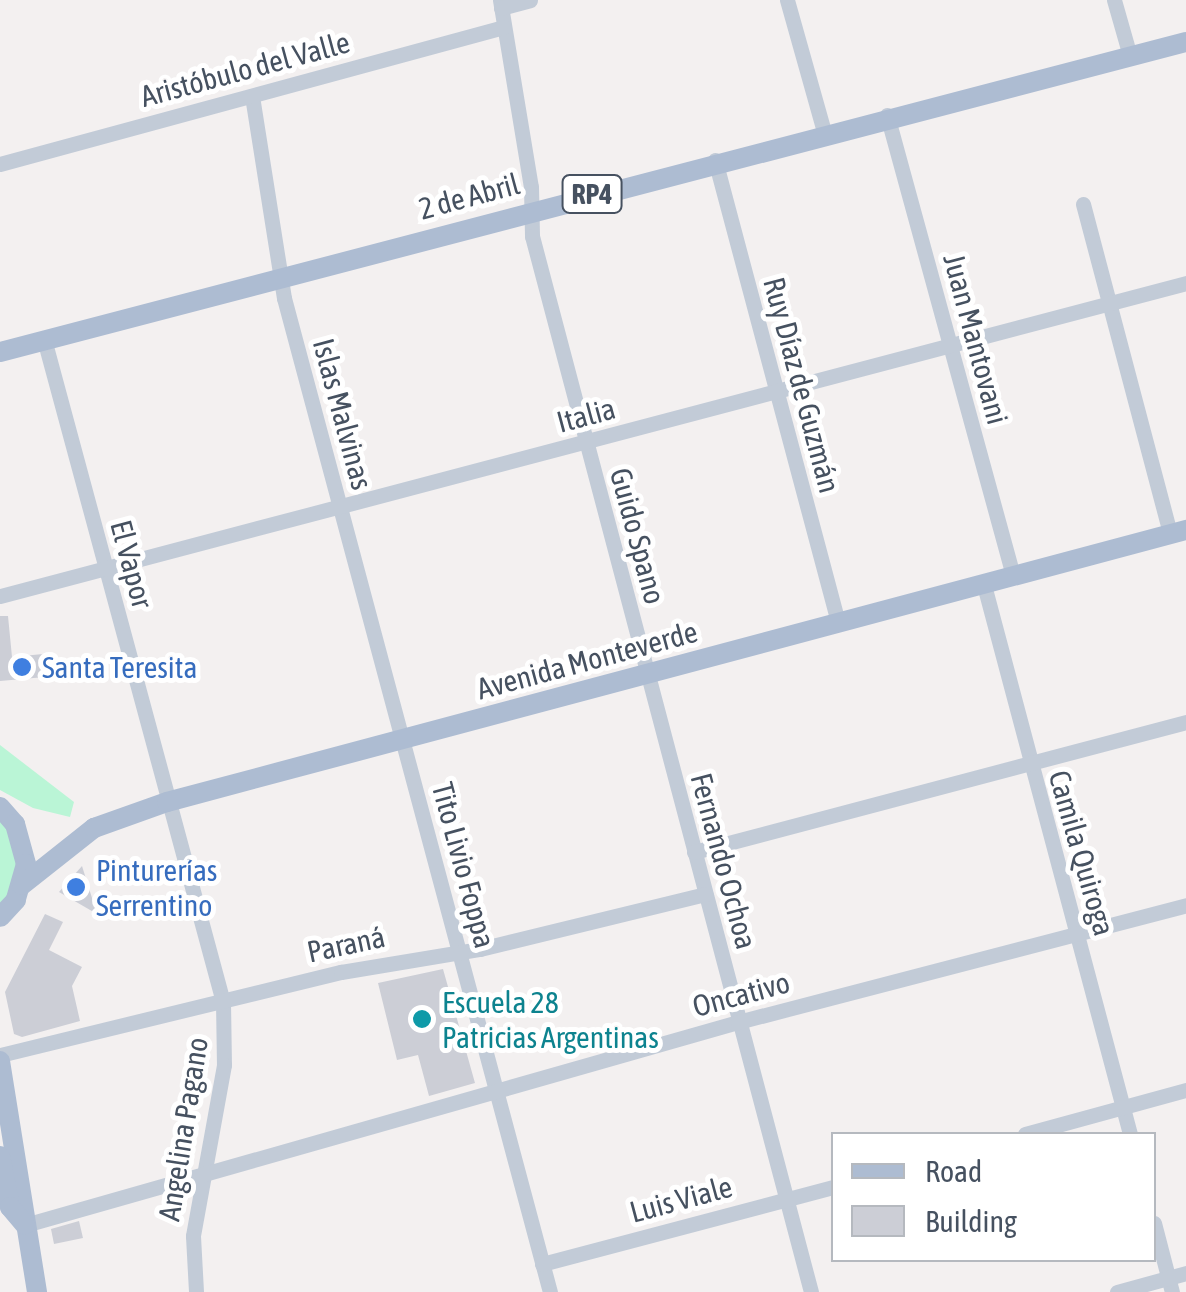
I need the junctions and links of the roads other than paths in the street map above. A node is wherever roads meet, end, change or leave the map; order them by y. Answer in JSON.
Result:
{"nodes":[{"id":1,"x":530,"y":0,"type":"edge"},
{"id":2,"x":787,"y":0,"type":"edge"},
{"id":3,"x":1114,"y":0,"type":"edge"},
{"id":4,"x":500,"y":4,"type":"edge"},
{"id":5,"x":504,"y":27,"type":"junction"},
{"id":6,"x":1186,"y":42,"type":"edge"},
{"id":7,"x":1130,"y":56,"type":"junction"},
{"id":8,"x":252,"y":96,"type":"junction"},
{"id":9,"x":887,"y":115,"type":"junction"},
{"id":10,"x":824,"y":132,"type":"junction"},
{"id":11,"x":714,"y":160,"type":"junction"},
{"id":12,"x":0,"y":164,"type":"edge"},
{"id":13,"x":1082,"y":204,"type":"dead end"},
{"id":14,"x":532,"y":210,"type":"junction"},
{"id":15,"x":281,"y":276,"type":"junction"},
{"id":16,"x":1186,"y":283,"type":"edge"},
{"id":17,"x":1107,"y":304,"type":"junction"},
{"id":18,"x":44,"y":340,"type":"junction"},
{"id":19,"x":948,"y":345,"type":"junction"},
{"id":20,"x":0,"y":352,"type":"edge"},
{"id":21,"x":774,"y":392,"type":"junction"},
{"id":22,"x":585,"y":444,"type":"junction"},
{"id":23,"x":340,"y":508,"type":"junction"},
{"id":24,"x":1178,"y":532,"type":"edge"},
{"id":25,"x":106,"y":573,"type":"junction"},
{"id":26,"x":1012,"y":577,"type":"junction"},
{"id":27,"x":984,"y":584,"type":"junction"},
{"id":28,"x":0,"y":596,"type":"edge"},
{"id":29,"x":838,"y":623,"type":"junction"},
{"id":30,"x":646,"y":675,"type":"junction"},
{"id":31,"x":1186,"y":722,"type":"edge"},
{"id":32,"x":403,"y":742,"type":"junction"},
{"id":33,"x":1028,"y":762,"type":"junction"},
{"id":34,"x":167,"y":802,"type":"junction"},
{"id":35,"x":0,"y":808,"type":"edge"},
{"id":36,"x":694,"y":852,"type":"junction"},
{"id":37,"x":22,"y":885,"type":"junction"},
{"id":38,"x":705,"y":894,"type":"junction"},
{"id":39,"x":1186,"y":906,"type":"edge"},
{"id":40,"x":2,"y":919,"type":"edge"},
{"id":41,"x":1076,"y":933,"type":"junction"},
{"id":42,"x":458,"y":951,"type":"junction"},
{"id":43,"x":223,"y":1002,"type":"junction"},
{"id":44,"x":738,"y":1022,"type":"junction"},
{"id":45,"x":0,"y":1058,"type":"edge"},
{"id":46,"x":1186,"y":1090,"type":"edge"},
{"id":47,"x":494,"y":1092,"type":"junction"},
{"id":48,"x":1122,"y":1108,"type":"junction"},
{"id":49,"x":1032,"y":1132,"type":"edge"},
{"id":50,"x":1129,"y":1132,"type":"edge"},
{"id":51,"x":0,"y":1156,"type":"edge"},
{"id":52,"x":202,"y":1172,"type":"junction"},
{"id":53,"x":831,"y":1189,"type":"edge"},
{"id":54,"x":784,"y":1201,"type":"junction"},
{"id":55,"x":25,"y":1225,"type":"junction"},
{"id":56,"x":1156,"y":1231,"type":"edge"},
{"id":57,"x":542,"y":1264,"type":"junction"},
{"id":58,"x":1186,"y":1273,"type":"edge"},
{"id":59,"x":1170,"y":1285,"type":"edge"},
{"id":60,"x":37,"y":1292,"type":"edge"},
{"id":61,"x":196,"y":1292,"type":"edge"},
{"id":62,"x":550,"y":1292,"type":"edge"},
{"id":63,"x":811,"y":1292,"type":"edge"},
{"id":64,"x":1117,"y":1292,"type":"edge"}],
"edges":[{"from":1,"to":4,"type":"street"},
{"from":2,"to":10,"type":"street"},
{"from":3,"to":7,"type":"street"},
{"from":4,"to":5,"type":"street","name":"Guido Spano"},
{"from":5,"to":8,"type":"street","name":"Aristóbulo del Valle"},
{"from":5,"to":14,"type":"street","name":"Guido Spano"},
{"from":6,"to":7,"type":"main road","name":"2 de Abril","number":"RP4"},
{"from":7,"to":9,"type":"main road","name":"2 de Abril","number":"RP4"},
{"from":8,"to":12,"type":"street","name":"Aristóbulo del Valle"},
{"from":8,"to":15,"type":"street","name":"Islas Malvinas"},
{"from":9,"to":10,"type":"main road","name":"2 de Abril","number":"RP4"},
{"from":9,"to":19,"type":"street","name":"Juan Mantovani"},
{"from":10,"to":11,"type":"main road","name":"2 de Abril","number":"RP4"},
{"from":11,"to":14,"type":"main road","name":"2 de Abril","number":"RP4"},
{"from":11,"to":21,"type":"street","name":"Ruy Díaz de Guzmán"},
{"from":13,"to":17,"type":"street"},
{"from":14,"to":15,"type":"main road","name":"2 de Abril","number":"RP4"},
{"from":14,"to":22,"type":"street","name":"Guido Spano"},
{"from":15,"to":18,"type":"main road","name":"2 de Abril","number":"RP4"},
{"from":15,"to":23,"type":"street","name":"Islas Malvinas"},
{"from":16,"to":17,"type":"street","name":"Italia"},
{"from":17,"to":19,"type":"street","name":"Italia"},
{"from":17,"to":24,"type":"street"},
{"from":18,"to":20,"type":"main road","name":"2 de Abril","number":"RP4"},
{"from":18,"to":25,"type":"street","name":"El Vapor"},
{"from":19,"to":21,"type":"street","name":"Italia"},
{"from":19,"to":26,"type":"street","name":"Juan Mantovani"},
{"from":21,"to":22,"type":"street","name":"Italia"},
{"from":21,"to":29,"type":"street","name":"Ruy Díaz de Guzmán"},
{"from":22,"to":23,"type":"street","name":"Italia"},
{"from":22,"to":30,"type":"street","name":"Guido Spano"},
{"from":23,"to":25,"type":"street","name":"Italia"},
{"from":23,"to":32,"type":"street","name":"Islas Malvinas"},
{"from":24,"to":26,"type":"main road","name":"Avenida Monteverde"},
{"from":25,"to":28,"type":"street","name":"Italia"},
{"from":25,"to":34,"type":"street","name":"El Vapor"},
{"from":26,"to":27,"type":"main road","name":"Avenida Monteverde"},
{"from":27,"to":29,"type":"main road","name":"Avenida Monteverde"},
{"from":27,"to":33,"type":"street","name":"Camila Quiroga"},
{"from":29,"to":30,"type":"main road","name":"Avenida Monteverde"},
{"from":30,"to":32,"type":"main road","name":"Avenida Monteverde"},
{"from":30,"to":36,"type":"street","name":"Fernando Ochoa"},
{"from":31,"to":33,"type":"street"},
{"from":32,"to":34,"type":"main road","name":"Avenida Monteverde"},
{"from":32,"to":42,"type":"street","name":"Tito Livio Foppa"},
{"from":33,"to":36,"type":"street"},
{"from":33,"to":41,"type":"street","name":"Camila Quiroga"},
{"from":34,"to":37,"type":"main road","name":"Avenida Monteverde"},
{"from":34,"to":43,"type":"street","name":"Angelina Pagano"},
{"from":35,"to":37,"type":"main road"},
{"from":36,"to":38,"type":"street","name":"Fernando Ochoa"},
{"from":37,"to":40,"type":"main road"},
{"from":38,"to":42,"type":"street","name":"Paraná"},
{"from":38,"to":44,"type":"street","name":"Fernando Ochoa"},
{"from":39,"to":41,"type":"street","name":"Oncativo"},
{"from":41,"to":44,"type":"street","name":"Oncativo"},
{"from":41,"to":48,"type":"street","name":"Camila Quiroga"},
{"from":42,"to":43,"type":"street","name":"Paraná"},
{"from":42,"to":47,"type":"street","name":"Tito Livio Foppa"},
{"from":43,"to":45,"type":"street","name":"Paraná"},
{"from":43,"to":52,"type":"street","name":"Angelina Pagano"},
{"from":44,"to":47,"type":"street","name":"Oncativo"},
{"from":44,"to":54,"type":"street","name":"Fernando Ochoa"},
{"from":45,"to":55,"type":"main road"},
{"from":46,"to":48,"type":"street"},
{"from":47,"to":52,"type":"street","name":"Oncativo"},
{"from":47,"to":57,"type":"street","name":"Tito Livio Foppa"},
{"from":48,"to":49,"type":"street"},
{"from":48,"to":50,"type":"street","name":"Camila Quiroga"},
{"from":51,"to":55,"type":"main road"},
{"from":52,"to":55,"type":"street","name":"Oncativo"},
{"from":52,"to":61,"type":"street","name":"Angelina Pagano"},
{"from":53,"to":54,"type":"street","name":"Luis Viale"},
{"from":54,"to":57,"type":"street","name":"Luis Viale"},
{"from":54,"to":63,"type":"street","name":"Fernando Ochoa"},
{"from":55,"to":60,"type":"main road"},
{"from":56,"to":59,"type":"street"},
{"from":57,"to":62,"type":"street","name":"Tito Livio Foppa"},
{"from":58,"to":59,"type":"street"},
{"from":59,"to":64,"type":"street"}]}
